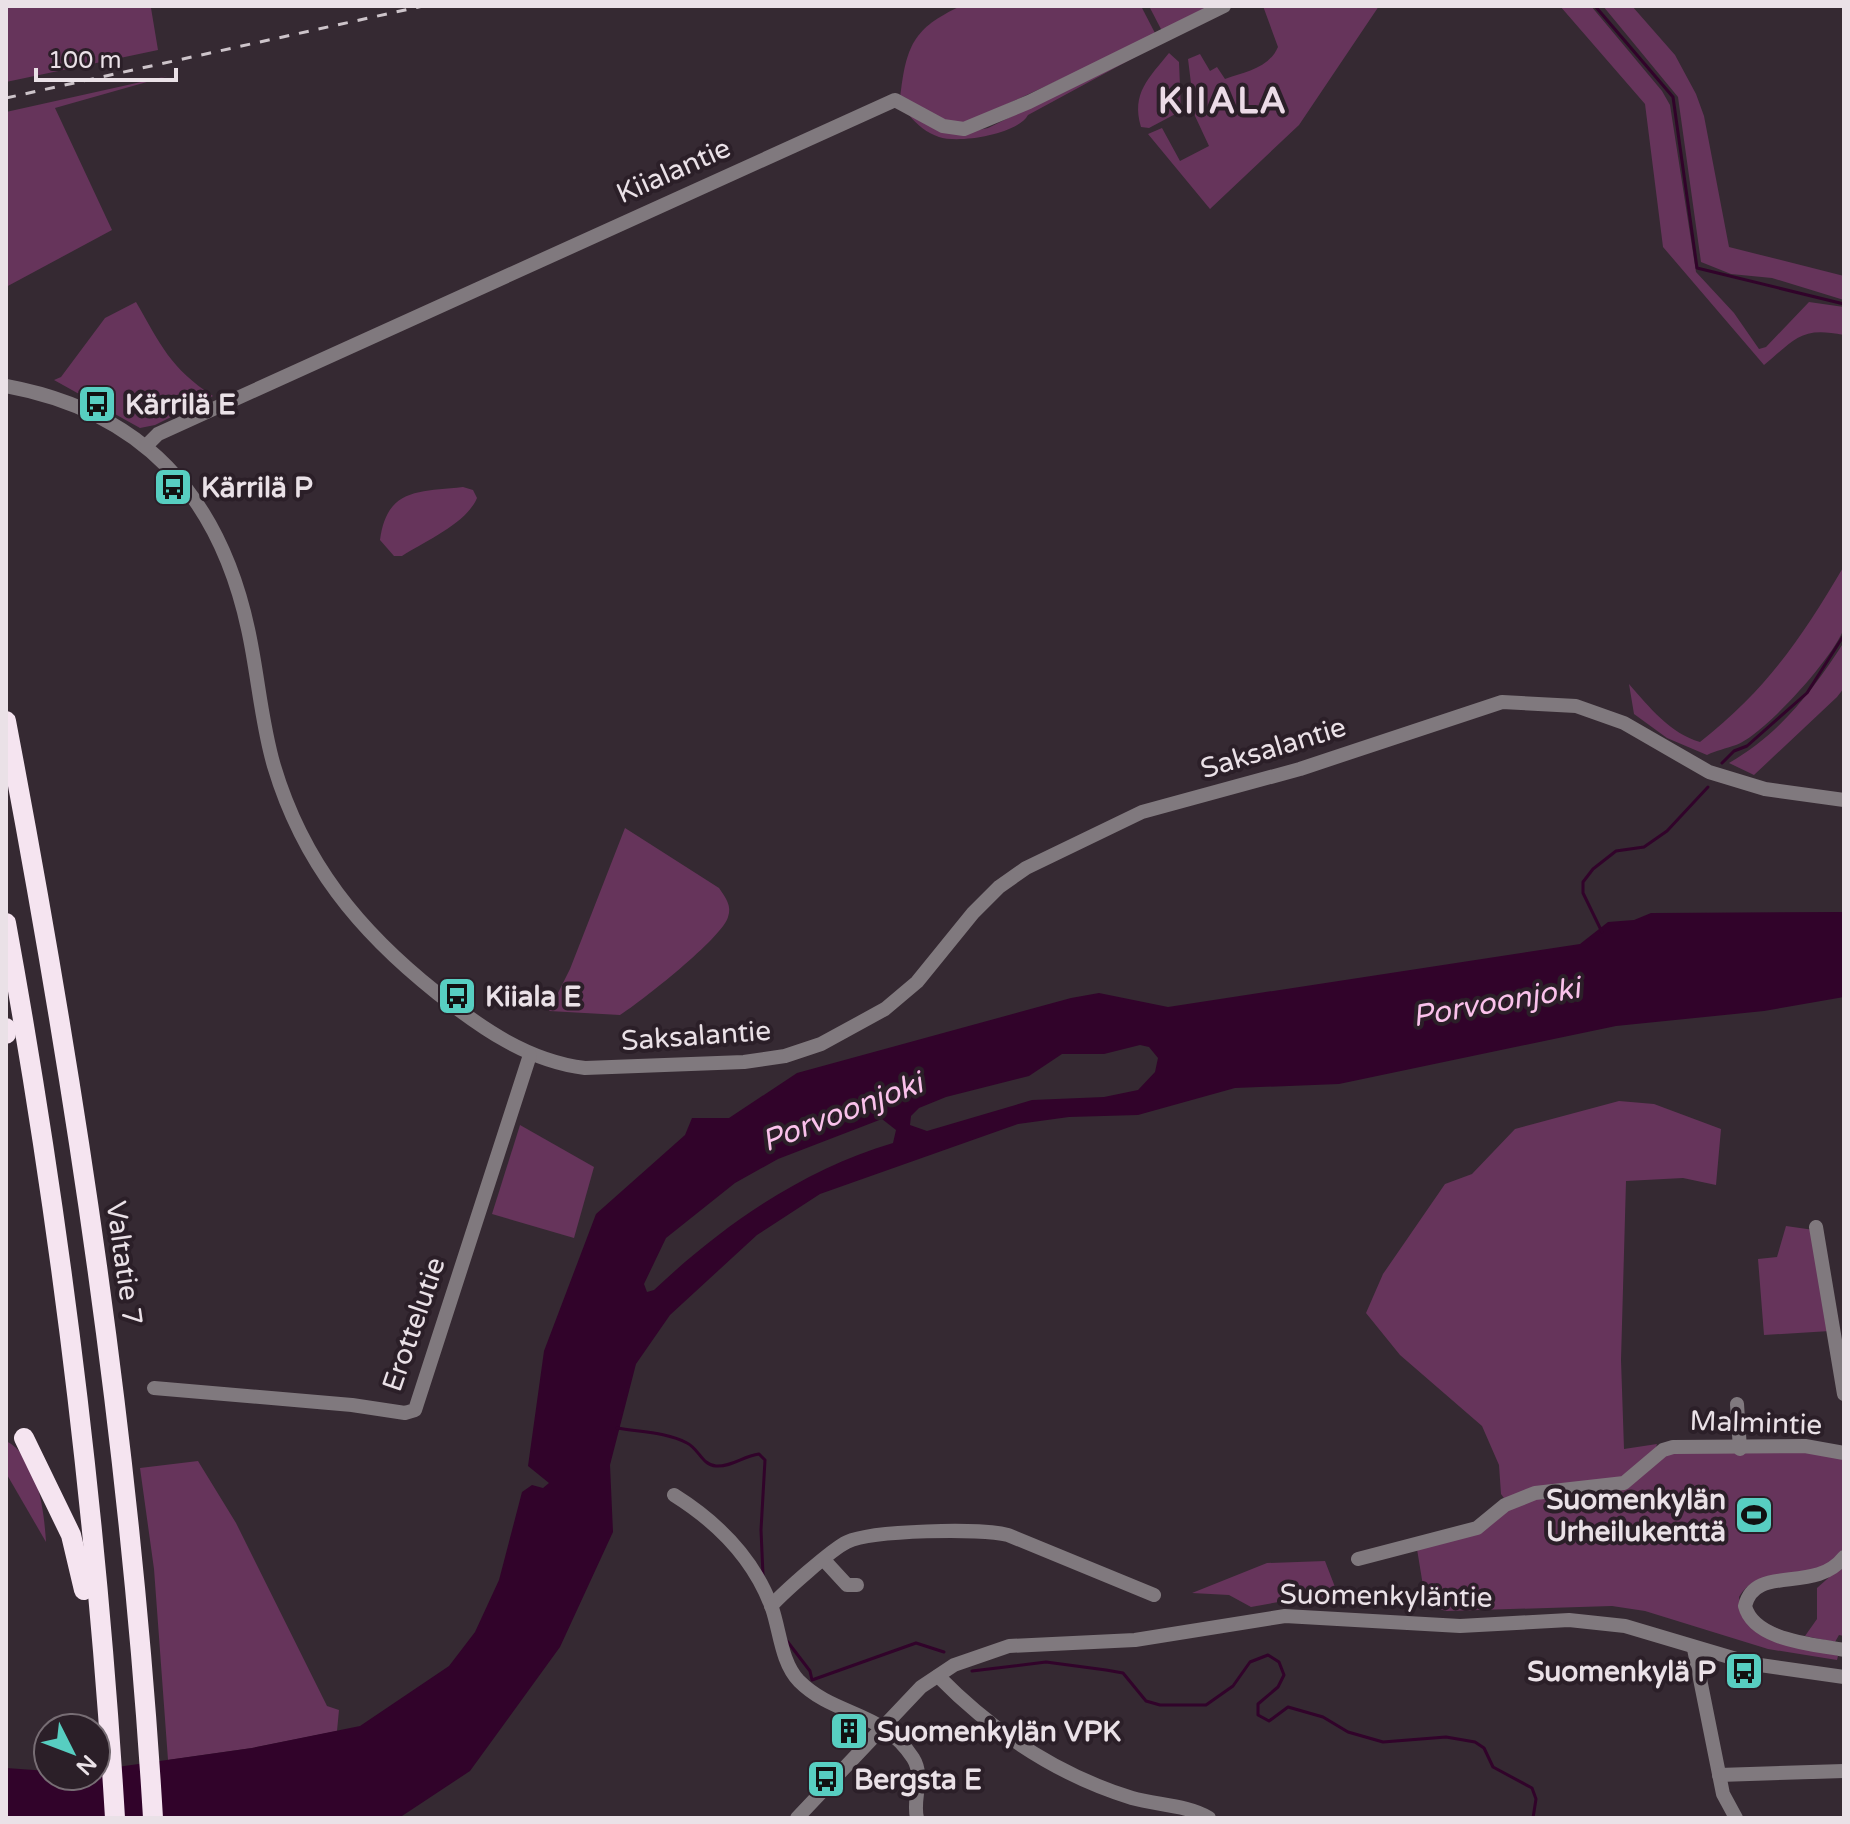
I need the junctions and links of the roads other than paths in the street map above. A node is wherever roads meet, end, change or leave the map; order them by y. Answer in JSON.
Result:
{"nodes":[{"id":1,"x":1224,"y":6,"type":"edge"},
{"id":2,"x":6,"y":386,"type":"edge"},
{"id":3,"x":146,"y":446,"type":"junction"},
{"id":4,"x":6,"y":721,"type":"edge"},
{"id":5,"x":1844,"y":800,"type":"edge"},
{"id":6,"x":6,"y":923,"type":"edge"},
{"id":7,"x":530,"y":1055,"type":"junction"},
{"id":8,"x":1816,"y":1227,"type":"dead end"},
{"id":9,"x":154,"y":1388,"type":"dead end"},
{"id":10,"x":1844,"y":1394,"type":"edge"},
{"id":11,"x":1737,"y":1404,"type":"dead end"},
{"id":12,"x":24,"y":1438,"type":"dead end"},
{"id":13,"x":1740,"y":1449,"type":"junction"},
{"id":14,"x":1844,"y":1453,"type":"edge"},
{"id":15,"x":674,"y":1495,"type":"dead end"},
{"id":16,"x":1844,"y":1557,"type":"edge"},
{"id":17,"x":1358,"y":1559,"type":"dead end"},
{"id":18,"x":824,"y":1560,"type":"junction"},
{"id":19,"x":857,"y":1585,"type":"dead end"},
{"id":20,"x":1154,"y":1595,"type":"dead end"},
{"id":21,"x":771,"y":1606,"type":"junction"},
{"id":22,"x":1694,"y":1649,"type":"junction"},
{"id":23,"x":1844,"y":1653,"type":"edge"},
{"id":24,"x":938,"y":1676,"type":"junction"},
{"id":25,"x":1842,"y":1677,"type":"edge"},
{"id":26,"x":106,"y":1712,"type":"edge"},
{"id":27,"x":107,"y":1712,"type":"edge"},
{"id":28,"x":882,"y":1725,"type":"junction"},
{"id":29,"x":112,"y":1766,"type":"edge"},
{"id":30,"x":1844,"y":1771,"type":"edge"},
{"id":31,"x":1719,"y":1775,"type":"junction"},
{"id":32,"x":1166,"y":1812,"type":"edge"},
{"id":33,"x":115,"y":1818,"type":"edge"},
{"id":34,"x":153,"y":1818,"type":"edge"},
{"id":35,"x":797,"y":1818,"type":"edge"},
{"id":36,"x":917,"y":1818,"type":"edge"},
{"id":37,"x":1209,"y":1818,"type":"edge"},
{"id":38,"x":1736,"y":1818,"type":"edge"}],
"edges":[{"from":1,"to":3,"type":"street","name":"Kiialantie"},
{"from":2,"to":3,"type":"street","name":"Saksalantie"},
{"from":3,"to":7,"type":"street","name":"Saksalantie"},
{"from":4,"to":34,"type":"highway","name":"Valtatie 7"},
{"from":5,"to":7,"type":"street","name":"Saksalantie"},
{"from":6,"to":27,"type":"highway"},
{"from":7,"to":9,"type":"street","name":"Erottelutie"},
{"from":8,"to":10,"type":"street"},
{"from":11,"to":13,"type":"street"},
{"from":12,"to":26,"type":"highway"},
{"from":13,"to":14,"type":"street","name":"Malmintie"},
{"from":13,"to":17,"type":"street","name":"Malmintie"},
{"from":15,"to":21,"type":"street"},
{"from":16,"to":23,"type":"street"},
{"from":18,"to":19,"type":"street"},
{"from":18,"to":20,"type":"street"},
{"from":18,"to":21,"type":"street"},
{"from":21,"to":28,"type":"street"},
{"from":22,"to":24,"type":"street","name":"Suomenkyläntie"},
{"from":22,"to":25,"type":"street","name":"Suomenkyläntie"},
{"from":22,"to":31,"type":"street"},
{"from":23,"to":25,"type":"street"},
{"from":24,"to":28,"type":"street","name":"Suomenkyläntie"},
{"from":24,"to":32,"type":"street"},
{"from":28,"to":35,"type":"street","name":"Suomenkyläntie"},
{"from":28,"to":36,"type":"street"},
{"from":29,"to":33,"type":"highway"},
{"from":30,"to":31,"type":"street"},
{"from":31,"to":38,"type":"street"},
{"from":32,"to":37,"type":"street"}]}
